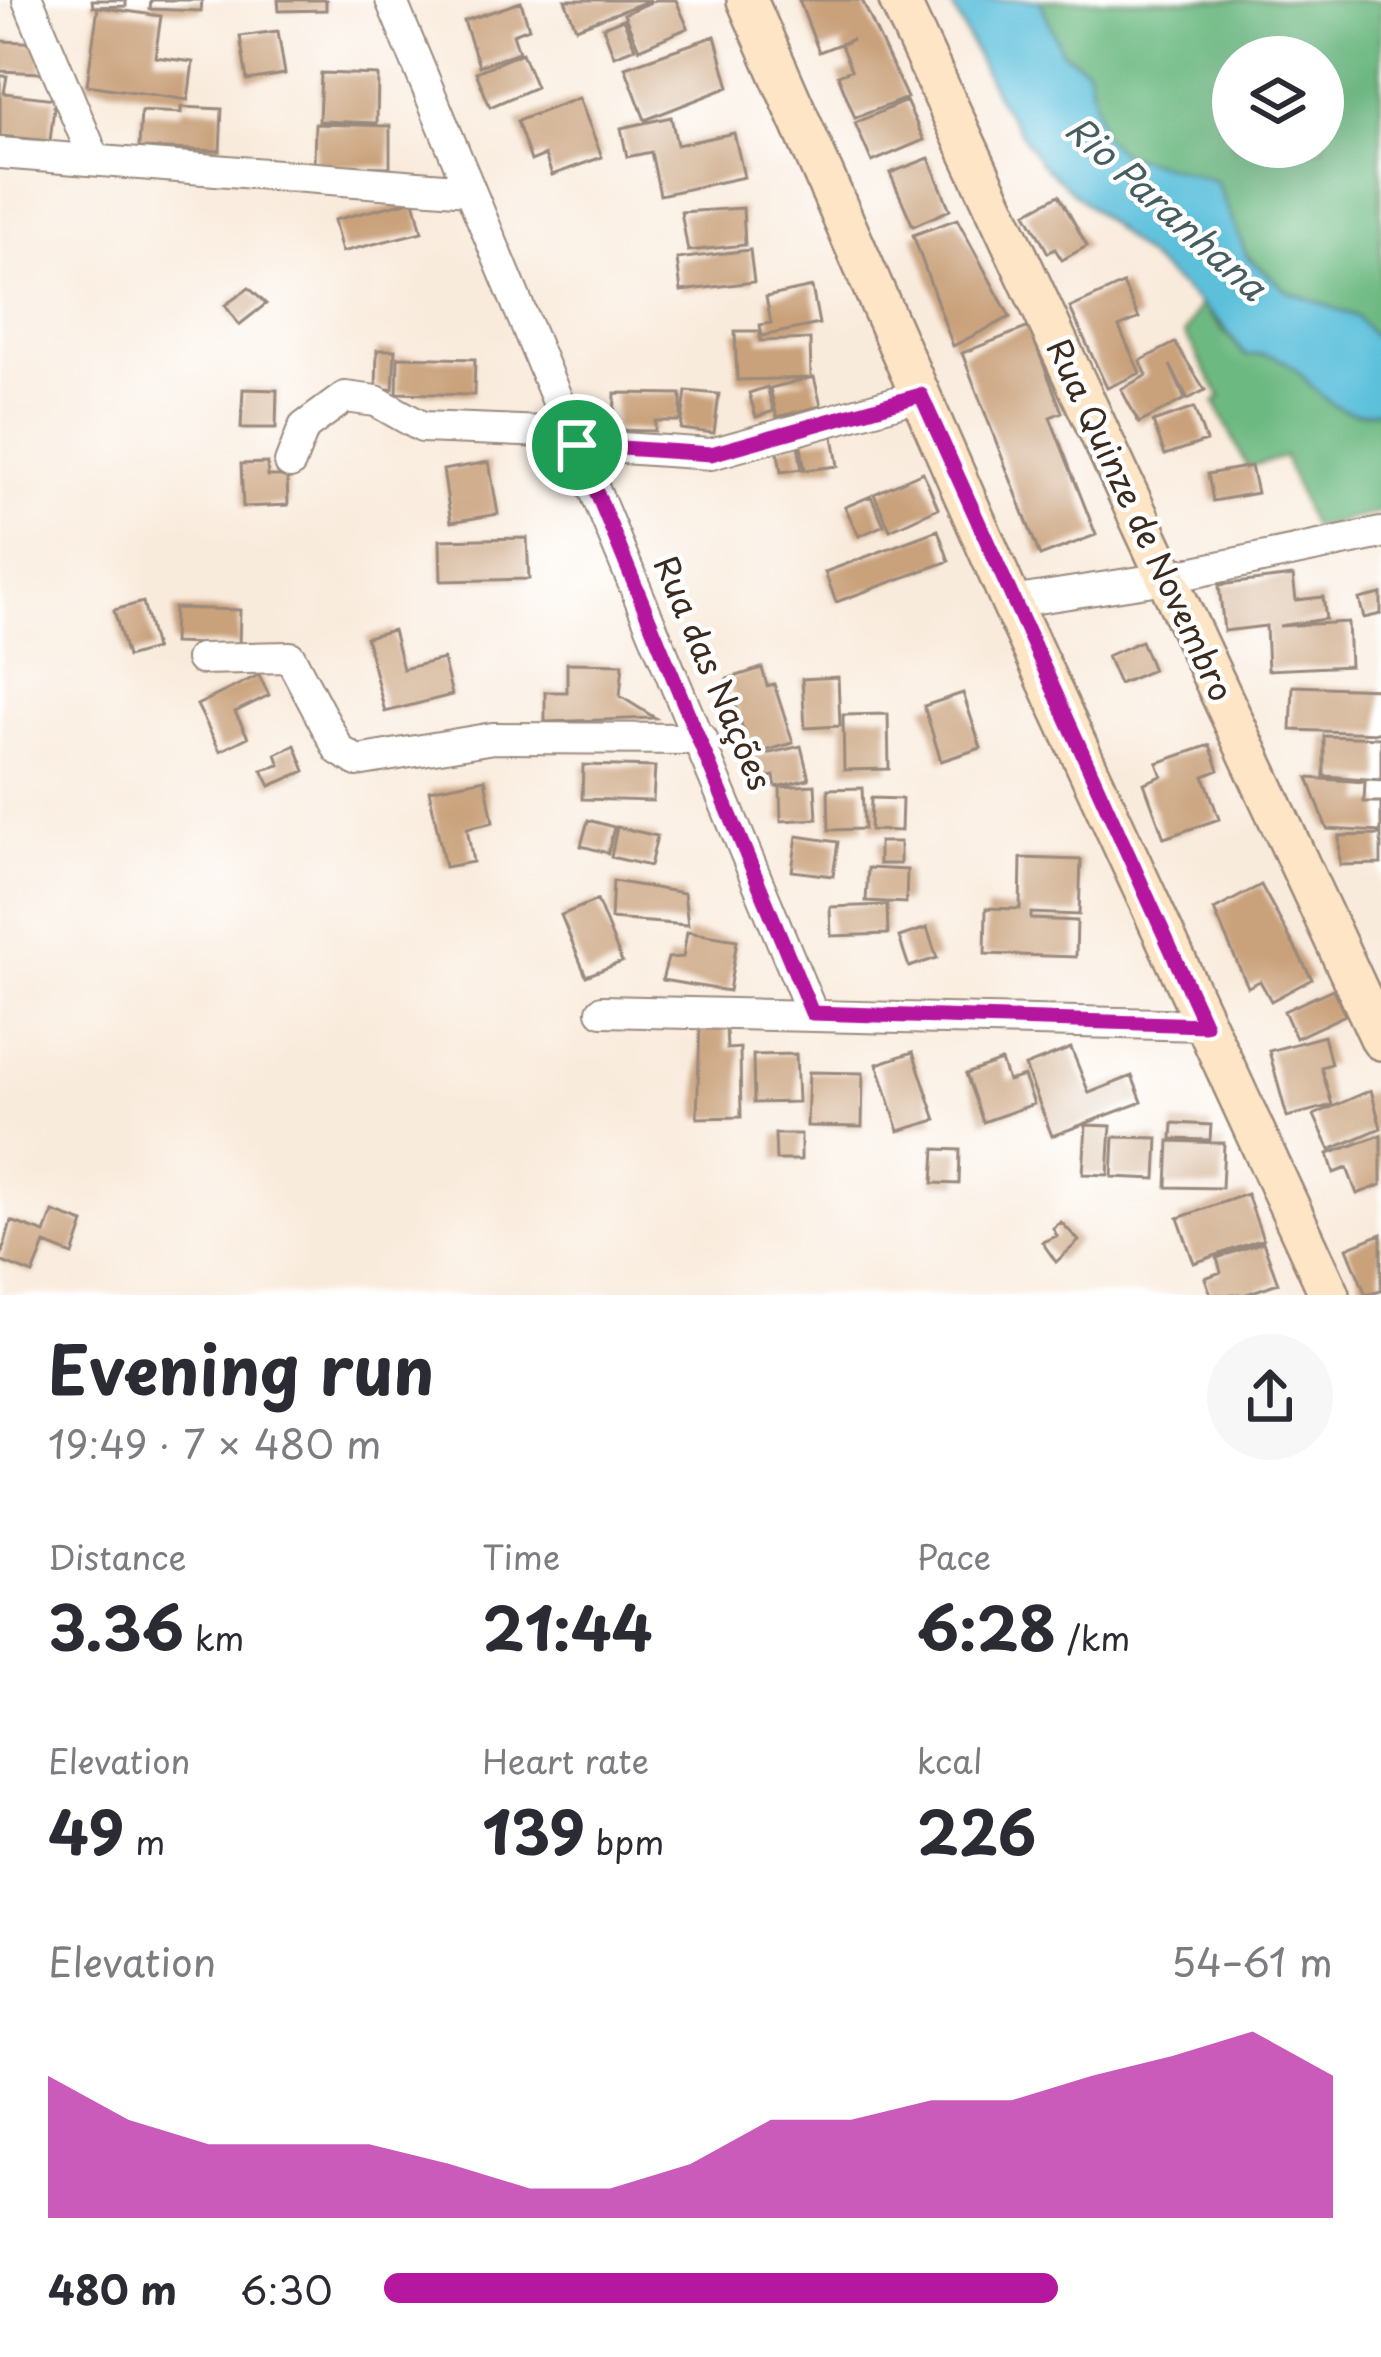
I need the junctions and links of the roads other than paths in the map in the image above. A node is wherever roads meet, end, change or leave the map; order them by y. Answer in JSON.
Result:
{"nodes":[{"id":1,"x":28,"y":0,"type":"edge"},
{"id":2,"x":391,"y":0,"type":"edge"},
{"id":3,"x":747,"y":0,"type":"edge"},
{"id":4,"x":899,"y":0,"type":"edge"},
{"id":5,"x":0,"y":153,"type":"edge"},
{"id":6,"x":94,"y":158,"type":"junction"},
{"id":7,"x":469,"y":190,"type":"junction"},
{"id":8,"x":921,"y":395,"type":"junction"},
{"id":9,"x":575,"y":439,"type":"junction"},
{"id":10,"x":290,"y":464,"type":"dead end"},
{"id":11,"x":1381,"y":533,"type":"edge"},
{"id":12,"x":1166,"y":578,"type":"junction"},
{"id":13,"x":1011,"y":602,"type":"junction"},
{"id":14,"x":201,"y":658,"type":"dead end"},
{"id":15,"x":703,"y":739,"type":"junction"},
{"id":16,"x":602,"y":1011,"type":"dead end"},
{"id":17,"x":812,"y":1013,"type":"junction"},
{"id":18,"x":1205,"y":1025,"type":"junction"},
{"id":19,"x":1381,"y":1040,"type":"edge"},
{"id":20,"x":1330,"y":1295,"type":"edge"}],
"edges":[{"from":1,"to":6,"type":"street"},
{"from":2,"to":7,"type":"street","name":"Rua das Nações"},
{"from":3,"to":8,"type":"main road"},
{"from":4,"to":12,"type":"main road","name":"Rua Quinze de Novembro"},
{"from":5,"to":6,"type":"street"},
{"from":6,"to":7,"type":"street"},
{"from":7,"to":9,"type":"street","name":"Rua das Nações"},
{"from":8,"to":9,"type":"street"},
{"from":8,"to":13,"type":"main road"},
{"from":9,"to":10,"type":"street"},
{"from":9,"to":15,"type":"street","name":"Rua das Nações"},
{"from":11,"to":12,"type":"street"},
{"from":12,"to":13,"type":"street"},
{"from":12,"to":19,"type":"main road","name":"Rua Quinze de Novembro"},
{"from":13,"to":18,"type":"main road"},
{"from":14,"to":15,"type":"street"},
{"from":15,"to":17,"type":"street","name":"Rua das Nações"},
{"from":16,"to":17,"type":"street"},
{"from":17,"to":18,"type":"street"},
{"from":18,"to":20,"type":"main road"}]}
